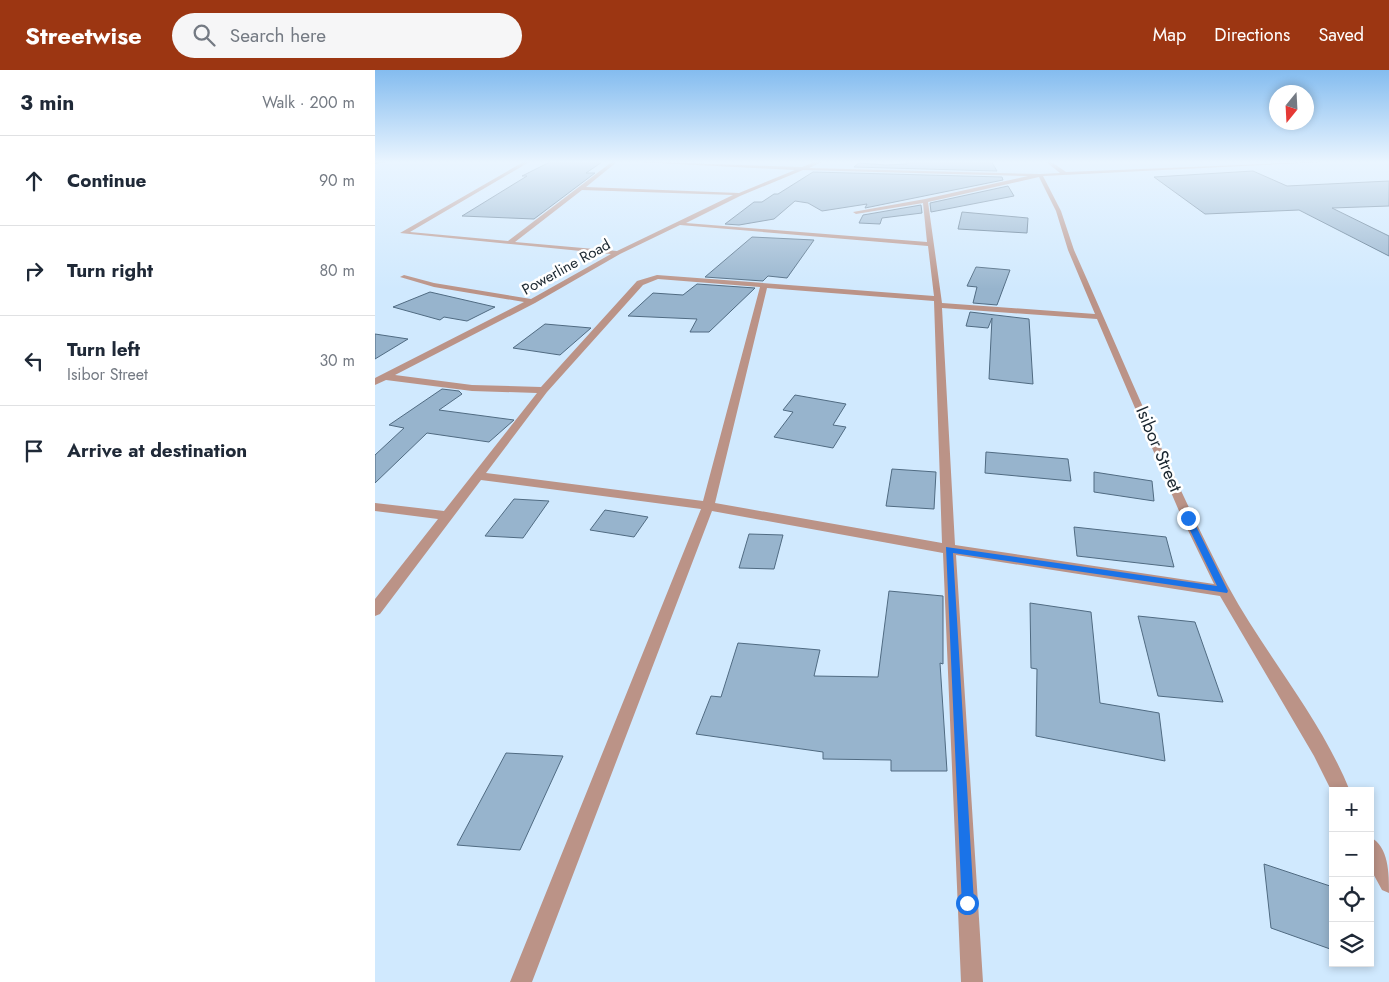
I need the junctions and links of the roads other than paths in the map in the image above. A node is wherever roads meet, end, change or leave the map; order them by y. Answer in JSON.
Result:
{"nodes":[{"id":1,"x":455,"y":204,"type":"edge"},
{"id":2,"x":561,"y":204,"type":"edge"},
{"id":3,"x":720,"y":204,"type":"edge"},
{"id":4,"x":909,"y":204,"type":"edge"},
{"id":5,"x":925,"y":204,"type":"edge"},
{"id":6,"x":1056,"y":204,"type":"edge"},
{"id":7,"x":856,"y":212,"type":"dead end"},
{"id":8,"x":681,"y":224,"type":"junction"},
{"id":9,"x":509,"y":242,"type":"junction"},
{"id":10,"x":931,"y":244,"type":"junction"},
{"id":11,"x":618,"y":253,"type":"junction"},
{"id":12,"x":404,"y":277,"type":"dead end"},
{"id":13,"x":764,"y":284,"type":"junction"},
{"id":14,"x":533,"y":301,"type":"junction"},
{"id":15,"x":939,"y":302,"type":"junction"},
{"id":16,"x":1101,"y":317,"type":"junction"},
{"id":17,"x":375,"y":375,"type":"edge"},
{"id":18,"x":386,"y":377,"type":"junction"},
{"id":19,"x":375,"y":382,"type":"edge"},
{"id":20,"x":544,"y":390,"type":"junction"},
{"id":21,"x":479,"y":476,"type":"junction"},
{"id":22,"x":708,"y":506,"type":"junction"},
{"id":23,"x":375,"y":507,"type":"edge"},
{"id":24,"x":448,"y":516,"type":"junction"},
{"id":25,"x":949,"y":549,"type":"junction"},
{"id":26,"x":1224,"y":591,"type":"junction"},
{"id":27,"x":375,"y":610,"type":"edge"},
{"id":28,"x":1339,"y":787,"type":"edge"},
{"id":29,"x":1374,"y":854,"type":"edge"},
{"id":30,"x":1389,"y":883,"type":"edge"},
{"id":31,"x":521,"y":982,"type":"edge"},
{"id":32,"x":973,"y":982,"type":"edge"}],
"edges":[{"from":1,"to":9,"type":"street"},
{"from":2,"to":9,"type":"street"},
{"from":3,"to":8,"type":"street","name":"Powerline Road"},
{"from":4,"to":7,"type":"street"},
{"from":5,"to":10,"type":"street"},
{"from":6,"to":16,"type":"street","name":"Isibor Street"},
{"from":8,"to":10,"type":"street"},
{"from":8,"to":11,"type":"street","name":"Powerline Road"},
{"from":9,"to":11,"type":"street"},
{"from":10,"to":15,"type":"street"},
{"from":11,"to":14,"type":"street","name":"Powerline Road"},
{"from":12,"to":14,"type":"street"},
{"from":13,"to":15,"type":"street"},
{"from":13,"to":20,"type":"street"},
{"from":13,"to":22,"type":"street"},
{"from":14,"to":18,"type":"street","name":"Powerline Road"},
{"from":15,"to":16,"type":"street"},
{"from":15,"to":25,"type":"street"},
{"from":16,"to":26,"type":"street","name":"Isibor Street"},
{"from":17,"to":18,"type":"street"},
{"from":18,"to":19,"type":"street","name":"Powerline Road"},
{"from":18,"to":20,"type":"street"},
{"from":20,"to":21,"type":"street"},
{"from":21,"to":22,"type":"street"},
{"from":21,"to":24,"type":"street"},
{"from":22,"to":25,"type":"street"},
{"from":22,"to":31,"type":"street"},
{"from":23,"to":24,"type":"street"},
{"from":24,"to":27,"type":"street"},
{"from":25,"to":26,"type":"street"},
{"from":25,"to":32,"type":"street"},
{"from":26,"to":28,"type":"street","name":"Isibor Street"},
{"from":29,"to":30,"type":"street"}]}
